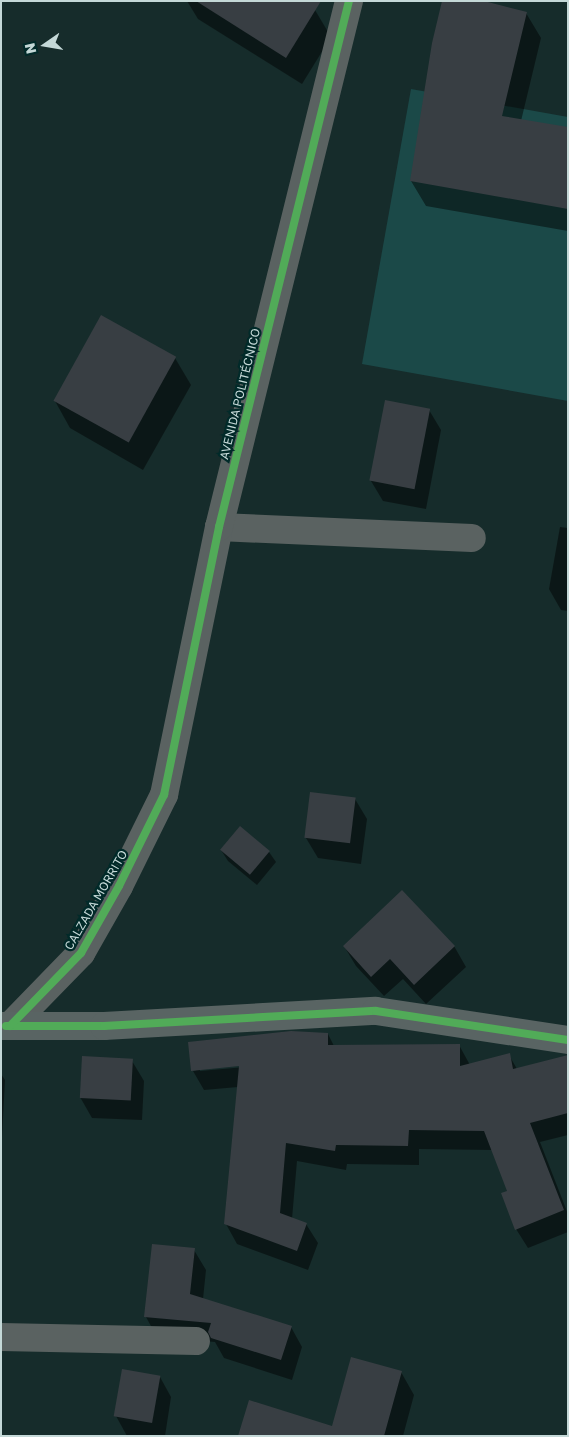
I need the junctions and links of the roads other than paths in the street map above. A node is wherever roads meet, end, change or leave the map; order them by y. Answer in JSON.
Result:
{"nodes":[{"id":1,"x":349,"y":1,"type":"edge"},
{"id":2,"x":219,"y":527,"type":"junction"},
{"id":3,"x":472,"y":538,"type":"dead end"},
{"id":4,"x":164,"y":795,"type":"joint"},
{"id":5,"x":5,"y":1026,"type":"edge"},
{"id":6,"x":568,"y":1040,"type":"edge"},
{"id":7,"x":1,"y":1337,"type":"edge"},
{"id":8,"x":196,"y":1341,"type":"dead end"}],
"edges":[{"from":1,"to":2,"type":"street","name":"AVENIDA POLITÉCNICO"},
{"from":2,"to":3,"type":"street"},
{"from":2,"to":4,"type":"street","name":"AVENIDA POLITÉCNICO"},
{"from":4,"to":5,"type":"street","name":"CALZADA MORRITO"},
{"from":5,"to":6,"type":"street"},
{"from":7,"to":8,"type":"street"}]}
